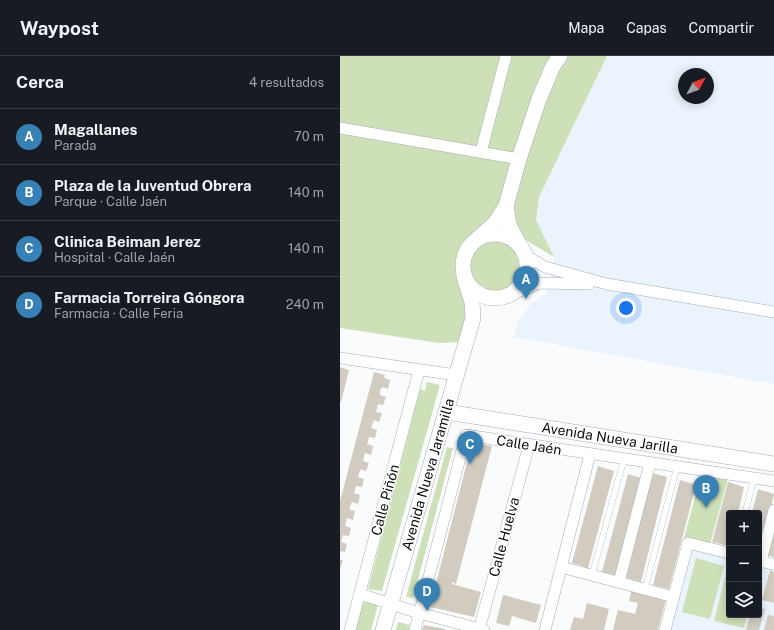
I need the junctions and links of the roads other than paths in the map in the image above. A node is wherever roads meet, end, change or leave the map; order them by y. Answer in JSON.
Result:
{"nodes":[{"id":1,"x":506,"y":56,"type":"edge"},
{"id":2,"x":560,"y":56,"type":"edge"},
{"id":3,"x":340,"y":128,"type":"edge"},
{"id":4,"x":481,"y":152,"type":"junction"},
{"id":5,"x":519,"y":159,"type":"junction"},
{"id":6,"x":506,"y":206,"type":"junction"},
{"id":7,"x":478,"y":239,"type":"junction"},
{"id":8,"x":522,"y":250,"type":"junction"},
{"id":9,"x":464,"y":277,"type":"junction"},
{"id":10,"x":607,"y":284,"type":"junction"},
{"id":11,"x":506,"y":296,"type":"junction"},
{"id":12,"x":774,"y":312,"type":"edge"},
{"id":13,"x":473,"y":318,"type":"junction"},
{"id":14,"x":340,"y":358,"type":"edge"},
{"id":15,"x":419,"y":370,"type":"junction"},
{"id":16,"x":456,"y":375,"type":"junction"},
{"id":17,"x":446,"y":412,"type":"junction"},
{"id":18,"x":529,"y":445,"type":"junction"},
{"id":19,"x":590,"y":454,"type":"junction"},
{"id":20,"x":624,"y":459,"type":"junction"},
{"id":21,"x":650,"y":463,"type":"junction"},
{"id":22,"x":774,"y":464,"type":"edge"},
{"id":23,"x":677,"y":467,"type":"junction"},
{"id":24,"x":754,"y":478,"type":"junction"},
{"id":25,"x":774,"y":481,"type":"edge"},
{"id":26,"x":746,"y":510,"type":"edge"},
{"id":27,"x":774,"y":510,"type":"edge"},
{"id":28,"x":726,"y":552,"type":"edge"},
{"id":29,"x":762,"y":554,"type":"edge"},
{"id":30,"x":762,"y":561,"type":"edge"},
{"id":31,"x":774,"y":564,"type":"edge"},
{"id":32,"x":561,"y":567,"type":"junction"},
{"id":33,"x":592,"y":575,"type":"junction"},
{"id":34,"x":619,"y":582,"type":"junction"},
{"id":35,"x":645,"y":590,"type":"junction"},
{"id":36,"x":360,"y":594,"type":"junction"},
{"id":37,"x":674,"y":597,"type":"junction"},
{"id":38,"x":390,"y":604,"type":"junction"},
{"id":39,"x":419,"y":613,"type":"junction"},
{"id":40,"x":350,"y":630,"type":"edge"},
{"id":41,"x":383,"y":630,"type":"edge"},
{"id":42,"x":415,"y":630,"type":"edge"},
{"id":43,"x":481,"y":630,"type":"edge"},
{"id":44,"x":545,"y":630,"type":"edge"},
{"id":45,"x":665,"y":630,"type":"edge"}],
"edges":[{"from":1,"to":4,"type":"street"},
{"from":2,"to":5,"type":"street"},
{"from":3,"to":4,"type":"street"},
{"from":4,"to":5,"type":"street"},
{"from":5,"to":6,"type":"street"},
{"from":6,"to":7,"type":"street"},
{"from":6,"to":8,"type":"street"},
{"from":7,"to":8,"type":"street"},
{"from":7,"to":9,"type":"street"},
{"from":8,"to":10,"type":"street"},
{"from":8,"to":11,"type":"street"},
{"from":9,"to":11,"type":"street"},
{"from":9,"to":13,"type":"street","name":"Avenida Nueva Jaramilla"},
{"from":10,"to":11,"type":"street"},
{"from":10,"to":12,"type":"street"},
{"from":11,"to":13,"type":"street"},
{"from":13,"to":16,"type":"street","name":"Avenida Nueva Jaramilla"},
{"from":14,"to":15,"type":"street"},
{"from":15,"to":16,"type":"street"},
{"from":15,"to":36,"type":"street","name":"Calle Piñón"},
{"from":16,"to":17,"type":"street","name":"Avenida Nueva Jaramilla"},
{"from":17,"to":22,"type":"street","name":"Avenida Nueva Jarilla"},
{"from":17,"to":38,"type":"street","name":"Avenida Nueva Jaramilla"},
{"from":18,"to":19,"type":"street","name":"Calle Jaén"},
{"from":18,"to":39,"type":"street","name":"Calle Jaén"},
{"from":18,"to":43,"type":"street","name":"Calle Huelva"},
{"from":19,"to":20,"type":"street","name":"Calle Jaén"},
{"from":19,"to":32,"type":"street"},
{"from":20,"to":21,"type":"street","name":"Calle Jaén"},
{"from":20,"to":33,"type":"lane"},
{"from":21,"to":23,"type":"street","name":"Calle Jaén"},
{"from":21,"to":34,"type":"street"},
{"from":23,"to":24,"type":"street","name":"Calle Jaén"},
{"from":23,"to":35,"type":"lane"},
{"from":24,"to":25,"type":"street","name":"Calle Jaén"},
{"from":24,"to":26,"type":"lane"},
{"from":27,"to":29,"type":"street"},
{"from":28,"to":37,"type":"street"},
{"from":30,"to":31,"type":"street"},
{"from":32,"to":33,"type":"street"},
{"from":32,"to":44,"type":"street"},
{"from":33,"to":34,"type":"street"},
{"from":34,"to":35,"type":"street"},
{"from":35,"to":37,"type":"street"},
{"from":36,"to":38,"type":"street"},
{"from":36,"to":40,"type":"street","name":"Calle Piñón"},
{"from":37,"to":45,"type":"street"},
{"from":38,"to":39,"type":"street"},
{"from":38,"to":41,"type":"street","name":"Avenida Nueva Jaramilla"},
{"from":39,"to":42,"type":"street"},
{"from":39,"to":43,"type":"street"}]}
